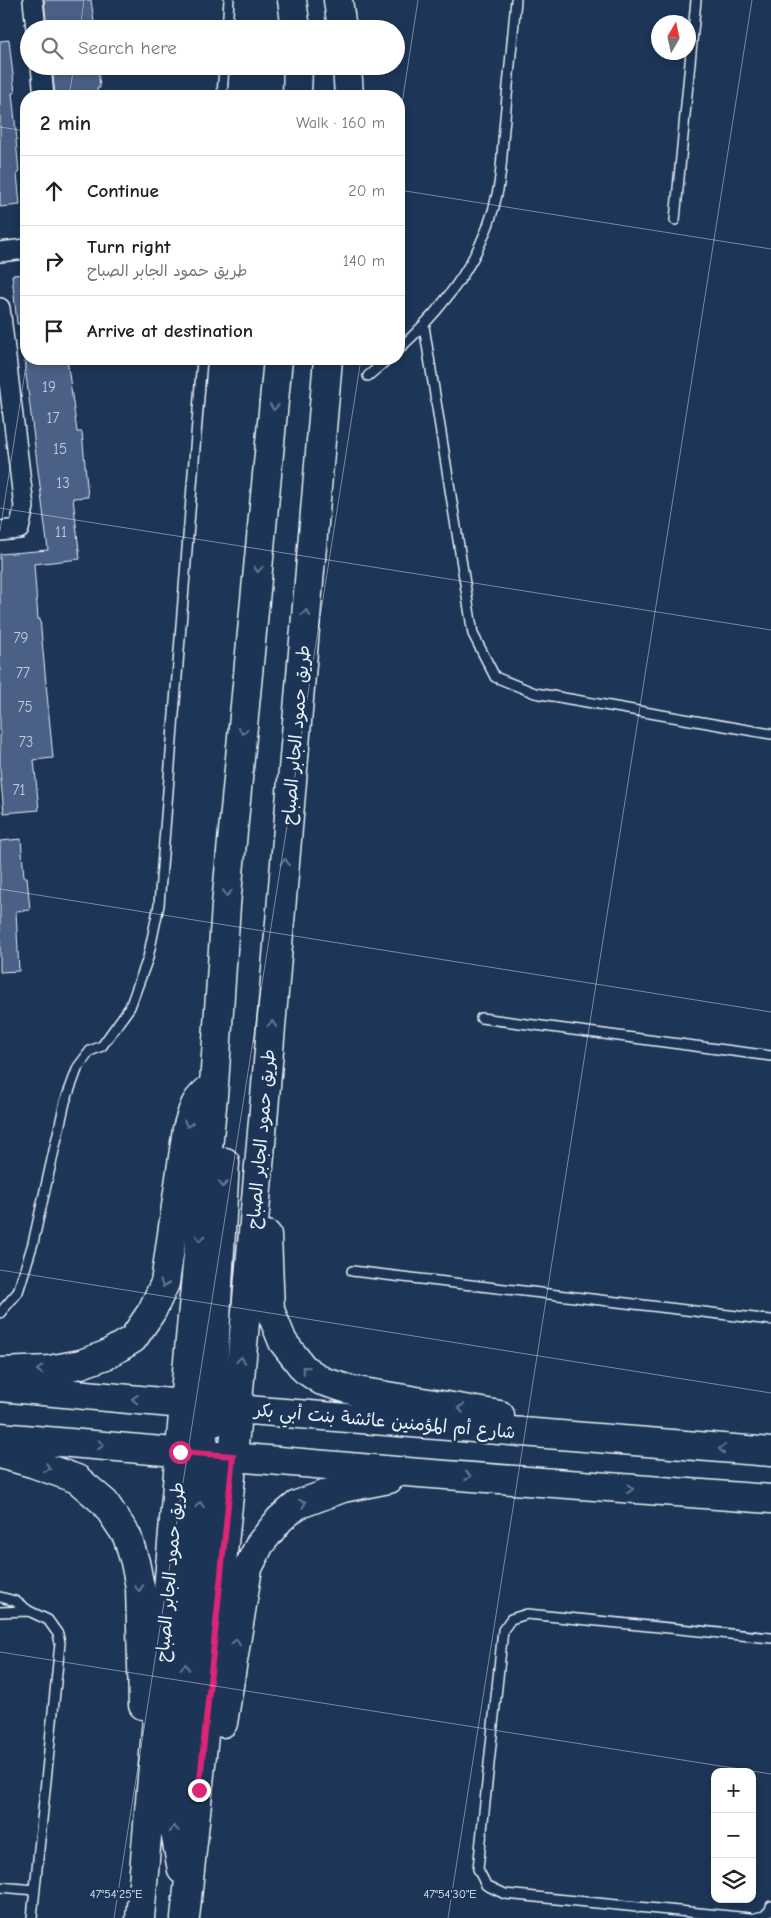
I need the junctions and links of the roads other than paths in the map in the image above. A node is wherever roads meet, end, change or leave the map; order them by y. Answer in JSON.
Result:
{"nodes":[{"id":1,"x":33,"y":0,"type":"edge"},
{"id":2,"x":230,"y":0,"type":"edge"},
{"id":3,"x":292,"y":0,"type":"edge"},
{"id":4,"x":338,"y":0,"type":"edge"},
{"id":5,"x":516,"y":0,"type":"edge"},
{"id":6,"x":696,"y":0,"type":"edge"},
{"id":7,"x":35,"y":20,"type":"edge"},
{"id":8,"x":228,"y":20,"type":"edge"},
{"id":9,"x":295,"y":20,"type":"edge"},
{"id":10,"x":341,"y":20,"type":"edge"},
{"id":11,"x":42,"y":75,"type":"edge"},
{"id":12,"x":223,"y":75,"type":"edge"},
{"id":13,"x":298,"y":75,"type":"edge"},
{"id":14,"x":348,"y":75,"type":"edge"},
{"id":15,"x":43,"y":90,"type":"edge"},
{"id":16,"x":222,"y":90,"type":"edge"},
{"id":17,"x":297,"y":90,"type":"edge"},
{"id":18,"x":349,"y":90,"type":"edge"},
{"id":19,"x":675,"y":220,"type":"dead end"},
{"id":20,"x":20,"y":250,"type":"edge"},
{"id":21,"x":0,"y":252,"type":"edge"},
{"id":22,"x":0,"y":308,"type":"edge"},
{"id":23,"x":424,"y":326,"type":"junction"},
{"id":24,"x":405,"y":343,"type":"edge"},
{"id":25,"x":202,"y":365,"type":"edge"},
{"id":26,"x":277,"y":365,"type":"edge"},
{"id":27,"x":327,"y":365,"type":"edge"},
{"id":28,"x":381,"y":365,"type":"edge"},
{"id":29,"x":368,"y":376,"type":"dead end"},
{"id":30,"x":4,"y":382,"type":"edge"},
{"id":31,"x":0,"y":531,"type":"edge"},
{"id":32,"x":771,"y":734,"type":"edge"},
{"id":33,"x":481,"y":1018,"type":"dead end"},
{"id":34,"x":771,"y":1056,"type":"edge"},
{"id":35,"x":214,"y":1084,"type":"junction"},
{"id":36,"x":263,"y":1121,"type":"junction"},
{"id":37,"x":352,"y":1271,"type":"dead end"},
{"id":38,"x":0,"y":1313,"type":"edge"},
{"id":39,"x":771,"y":1320,"type":"edge"},
{"id":40,"x":0,"y":1372,"type":"edge"},
{"id":41,"x":0,"y":1387,"type":"edge"},
{"id":42,"x":184,"y":1404,"type":"junction"},
{"id":43,"x":224,"y":1407,"type":"junction"},
{"id":44,"x":0,"y":1437,"type":"edge"},
{"id":45,"x":629,"y":1442,"type":"junction"},
{"id":46,"x":771,"y":1452,"type":"edge"},
{"id":47,"x":193,"y":1453,"type":"junction"},
{"id":48,"x":0,"y":1454,"type":"edge"},
{"id":49,"x":233,"y":1456,"type":"junction"},
{"id":50,"x":419,"y":1473,"type":"junction"},
{"id":51,"x":771,"y":1499,"type":"edge"},
{"id":52,"x":0,"y":1597,"type":"edge"},
{"id":53,"x":29,"y":1611,"type":"junction"},
{"id":54,"x":0,"y":1612,"type":"edge"},
{"id":55,"x":771,"y":1638,"type":"edge"},
{"id":56,"x":199,"y":1790,"type":"junction"},
{"id":57,"x":146,"y":1838,"type":"junction"},
{"id":58,"x":0,"y":1887,"type":"edge"},
{"id":59,"x":34,"y":1890,"type":"junction"},
{"id":60,"x":186,"y":1906,"type":"edge"},
{"id":61,"x":771,"y":1906,"type":"edge"},
{"id":62,"x":761,"y":1917,"type":"edge"},
{"id":63,"x":32,"y":1918,"type":"edge"},
{"id":64,"x":140,"y":1918,"type":"edge"},
{"id":65,"x":750,"y":1918,"type":"edge"}],
"edges":[{"from":1,"to":7,"type":"street"},
{"from":2,"to":8,"type":"lane"},
{"from":3,"to":9,"type":"main road"},
{"from":4,"to":10,"type":"main road"},
{"from":5,"to":23,"type":"lane"},
{"from":6,"to":19,"type":"lane"},
{"from":11,"to":15,"type":"street"},
{"from":12,"to":16,"type":"lane"},
{"from":13,"to":17,"type":"main road"},
{"from":14,"to":18,"type":"main road"},
{"from":20,"to":21,"type":"street"},
{"from":22,"to":30,"type":"street"},
{"from":23,"to":24,"type":"lane"},
{"from":23,"to":32,"type":"lane"},
{"from":25,"to":38,"type":"lane"},
{"from":26,"to":35,"type":"main road","one_way":true},
{"from":36,"to":27,"type":"main road","name":"طريق حمود الجابر الصباح","one_way":true},
{"from":28,"to":29,"type":"lane"},
{"from":30,"to":31,"type":"street"},
{"from":33,"to":34,"type":"lane"},
{"from":35,"to":40,"type":"main road","one_way":true},
{"from":35,"to":42,"type":"main road","one_way":true},
{"from":35,"to":43,"type":"main road","one_way":true},
{"from":43,"to":36,"type":"main road","name":"طريق حمود الجابر الصباح","one_way":true},
{"from":45,"to":36,"type":"main road","one_way":true},
{"from":37,"to":39,"type":"lane"},
{"from":42,"to":41,"type":"main road","name":"شارع أم المؤمنين عائشة بنت أبي بكر","one_way":true},
{"from":42,"to":43,"type":"main road","name":"شارع أم المؤمنين عائشة بنت أبي بكر"},
{"from":42,"to":47,"type":"main road"},
{"from":43,"to":45,"type":"main road","name":"شارع أم المؤمنين عائشة بنت أبي بكر"},
{"from":43,"to":49,"type":"main road"},
{"from":44,"to":47,"type":"main road","one_way":true},
{"from":46,"to":45,"type":"main road","name":"شارع أم المؤمنين عائشة بنت أبي بكر","one_way":true},
{"from":47,"to":49,"type":"main road"},
{"from":47,"to":57,"type":"main road","name":"طريق حمود الجابر الصباح"},
{"from":60,"to":47,"type":"main road","one_way":true},
{"from":48,"to":57,"type":"main road","one_way":true},
{"from":49,"to":50,"type":"main road"},
{"from":49,"to":56,"type":"main road"},
{"from":50,"to":51,"type":"main road","one_way":true},
{"from":56,"to":50,"type":"main road","one_way":true},
{"from":52,"to":53,"type":"lane"},
{"from":53,"to":54,"type":"lane"},
{"from":53,"to":59,"type":"lane"},
{"from":55,"to":65,"type":"lane"},
{"from":56,"to":60,"type":"main road"},
{"from":57,"to":64,"type":"main road","name":"طريق حمود الجابر الصباح"},
{"from":58,"to":59,"type":"lane"},
{"from":59,"to":63,"type":"lane"},
{"from":61,"to":62,"type":"lane"}]}
